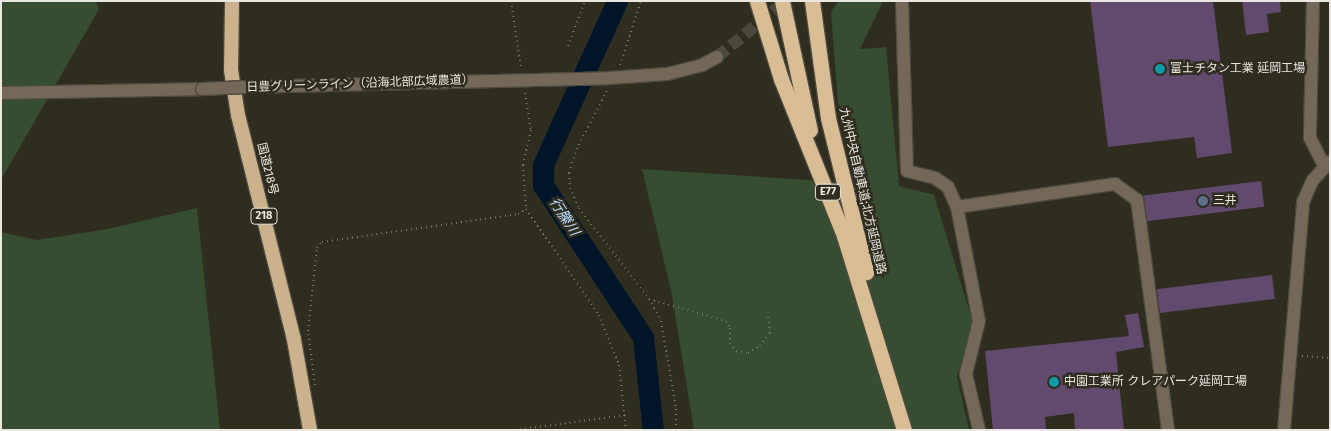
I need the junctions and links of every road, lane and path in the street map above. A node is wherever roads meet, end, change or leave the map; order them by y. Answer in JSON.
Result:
{"nodes":[{"id":1,"x":232,"y":1,"type":"edge"},
{"id":2,"x":511,"y":1,"type":"edge"},
{"id":3,"x":585,"y":1,"type":"edge"},
{"id":4,"x":641,"y":1,"type":"edge"},
{"id":5,"x":757,"y":1,"type":"edge"},
{"id":6,"x":782,"y":1,"type":"edge"},
{"id":7,"x":812,"y":1,"type":"edge"},
{"id":8,"x":820,"y":1,"type":"edge"},
{"id":9,"x":902,"y":1,"type":"edge"},
{"id":10,"x":1313,"y":1,"type":"edge"},
{"id":11,"x":568,"y":46,"type":"dead end"},
{"id":12,"x":717,"y":58,"type":"tunnel mouth"},
{"id":13,"x":612,"y":77,"type":"junction"},
{"id":14,"x":523,"y":79,"type":"junction"},
{"id":15,"x":1,"y":93,"type":"edge"},
{"id":16,"x":1327,"y":164,"type":"edge"},
{"id":17,"x":846,"y":186,"type":"junction"},
{"id":18,"x":832,"y":200,"type":"junction"},
{"id":19,"x":957,"y":207,"type":"junction"},
{"id":20,"x":526,"y":209,"type":"junction"},
{"id":21,"x":649,"y":299,"type":"junction"},
{"id":22,"x":768,"y":316,"type":"dead end"},
{"id":23,"x":1290,"y":355,"type":"junction"},
{"id":24,"x":1330,"y":358,"type":"edge"},
{"id":25,"x":892,"y":386,"type":"junction"},
{"id":26,"x":304,"y":395,"type":"junction"},
{"id":27,"x":626,"y":415,"type":"junction"},
{"id":28,"x":310,"y":430,"type":"edge"},
{"id":29,"x":515,"y":430,"type":"edge"},
{"id":30,"x":626,"y":430,"type":"edge"},
{"id":31,"x":676,"y":430,"type":"edge"},
{"id":32,"x":904,"y":430,"type":"edge"},
{"id":33,"x":980,"y":430,"type":"edge"},
{"id":34,"x":1168,"y":430,"type":"edge"},
{"id":35,"x":1284,"y":430,"type":"edge"}],
"edges":[{"from":1,"to":26,"type":"highway","name":"国道218号","number":"218"},
{"from":2,"to":14,"type":"path"},
{"from":3,"to":11,"type":"path"},
{"from":4,"to":13,"type":"path"},
{"from":5,"to":18,"type":"highway","name":"九州中央自動車道;北方延岡道路","number":"E77"},
{"from":6,"to":18,"type":"highway"},
{"from":7,"to":17,"type":"highway","name":"九州中央自動車道;北方延岡道路","number":"E77"},
{"from":8,"to":17,"type":"highway"},
{"from":9,"to":19,"type":"street"},
{"from":10,"to":16,"type":"street"},
{"from":12,"to":13,"type":"street","name":"日豊グリーンライン（沿海北部広域農道）"},
{"from":13,"to":14,"type":"street","name":"日豊グリーンライン（沿海北部広域農道）"},
{"from":13,"to":21,"type":"path"},
{"from":14,"to":15,"type":"street","name":"日豊グリーンライン（沿海北部広域農道）","bridge":true},
{"from":14,"to":20,"type":"path"},
{"from":16,"to":23,"type":"street"},
{"from":17,"to":25,"type":"highway","name":"九州中央自動車道;北方延岡道路","number":"E77"},
{"from":18,"to":25,"type":"highway","name":"九州中央自動車道;北方延岡道路","number":"E77"},
{"from":19,"to":33,"type":"street"},
{"from":19,"to":34,"type":"street"},
{"from":20,"to":26,"type":"path"},
{"from":20,"to":27,"type":"path"},
{"from":21,"to":22,"type":"path"},
{"from":21,"to":31,"type":"path"},
{"from":23,"to":24,"type":"path"},
{"from":23,"to":35,"type":"street"},
{"from":25,"to":32,"type":"highway","name":"九州中央自動車道;北方延岡道路","number":"E77"},
{"from":26,"to":28,"type":"highway","name":"国道218号","number":"218"},
{"from":27,"to":29,"type":"path"},
{"from":27,"to":30,"type":"path"}]}
